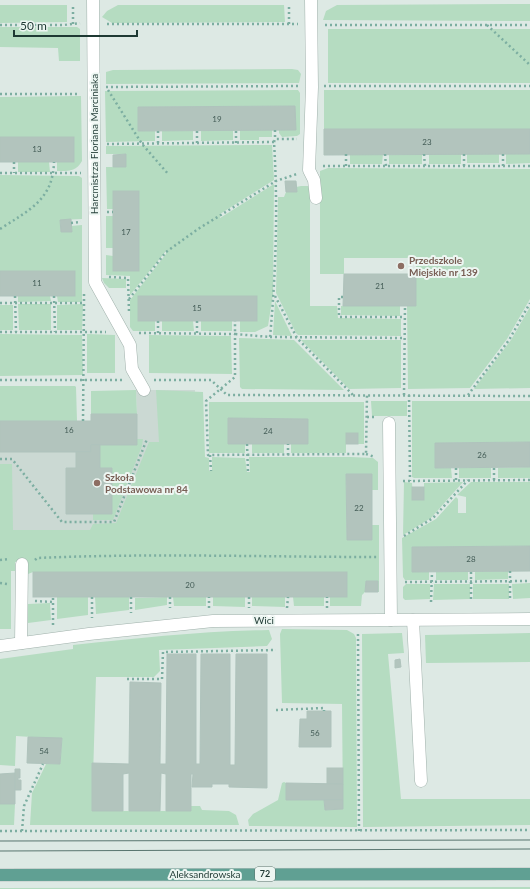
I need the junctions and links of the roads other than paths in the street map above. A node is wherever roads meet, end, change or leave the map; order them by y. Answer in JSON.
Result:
{"nodes":[{"id":1,"x":93,"y":0,"type":"edge"},
{"id":2,"x":311,"y":0,"type":"edge"},
{"id":3,"x":316,"y":198,"type":"dead end"},
{"id":4,"x":142,"y":385,"type":"road end"},
{"id":5,"x":389,"y":423,"type":"dead end"},
{"id":6,"x":22,"y":564,"type":"road end"},
{"id":7,"x":530,"y":619,"type":"edge"},
{"id":8,"x":391,"y":620,"type":"junction"},
{"id":9,"x":413,"y":620,"type":"junction"},
{"id":10,"x":21,"y":643,"type":"junction"},
{"id":11,"x":0,"y":646,"type":"edge"},
{"id":12,"x":421,"y":781,"type":"dead end"},
{"id":13,"x":530,"y":874,"type":"edge"},
{"id":14,"x":0,"y":875,"type":"edge"}],
"edges":[{"from":1,"to":4,"type":"street","name":"Harcmistrza Floriana Marciniaka"},
{"from":2,"to":3,"type":"street"},
{"from":5,"to":8,"type":"street"},
{"from":6,"to":10,"type":"street"},
{"from":7,"to":9,"type":"street","name":"Wici"},
{"from":8,"to":9,"type":"street","name":"Wici"},
{"from":8,"to":10,"type":"street","name":"Wici"},
{"from":9,"to":12,"type":"street"},
{"from":10,"to":11,"type":"street","name":"Wici"},
{"from":13,"to":14,"type":"main road","name":"Aleksandrowska","number":"72"}]}
